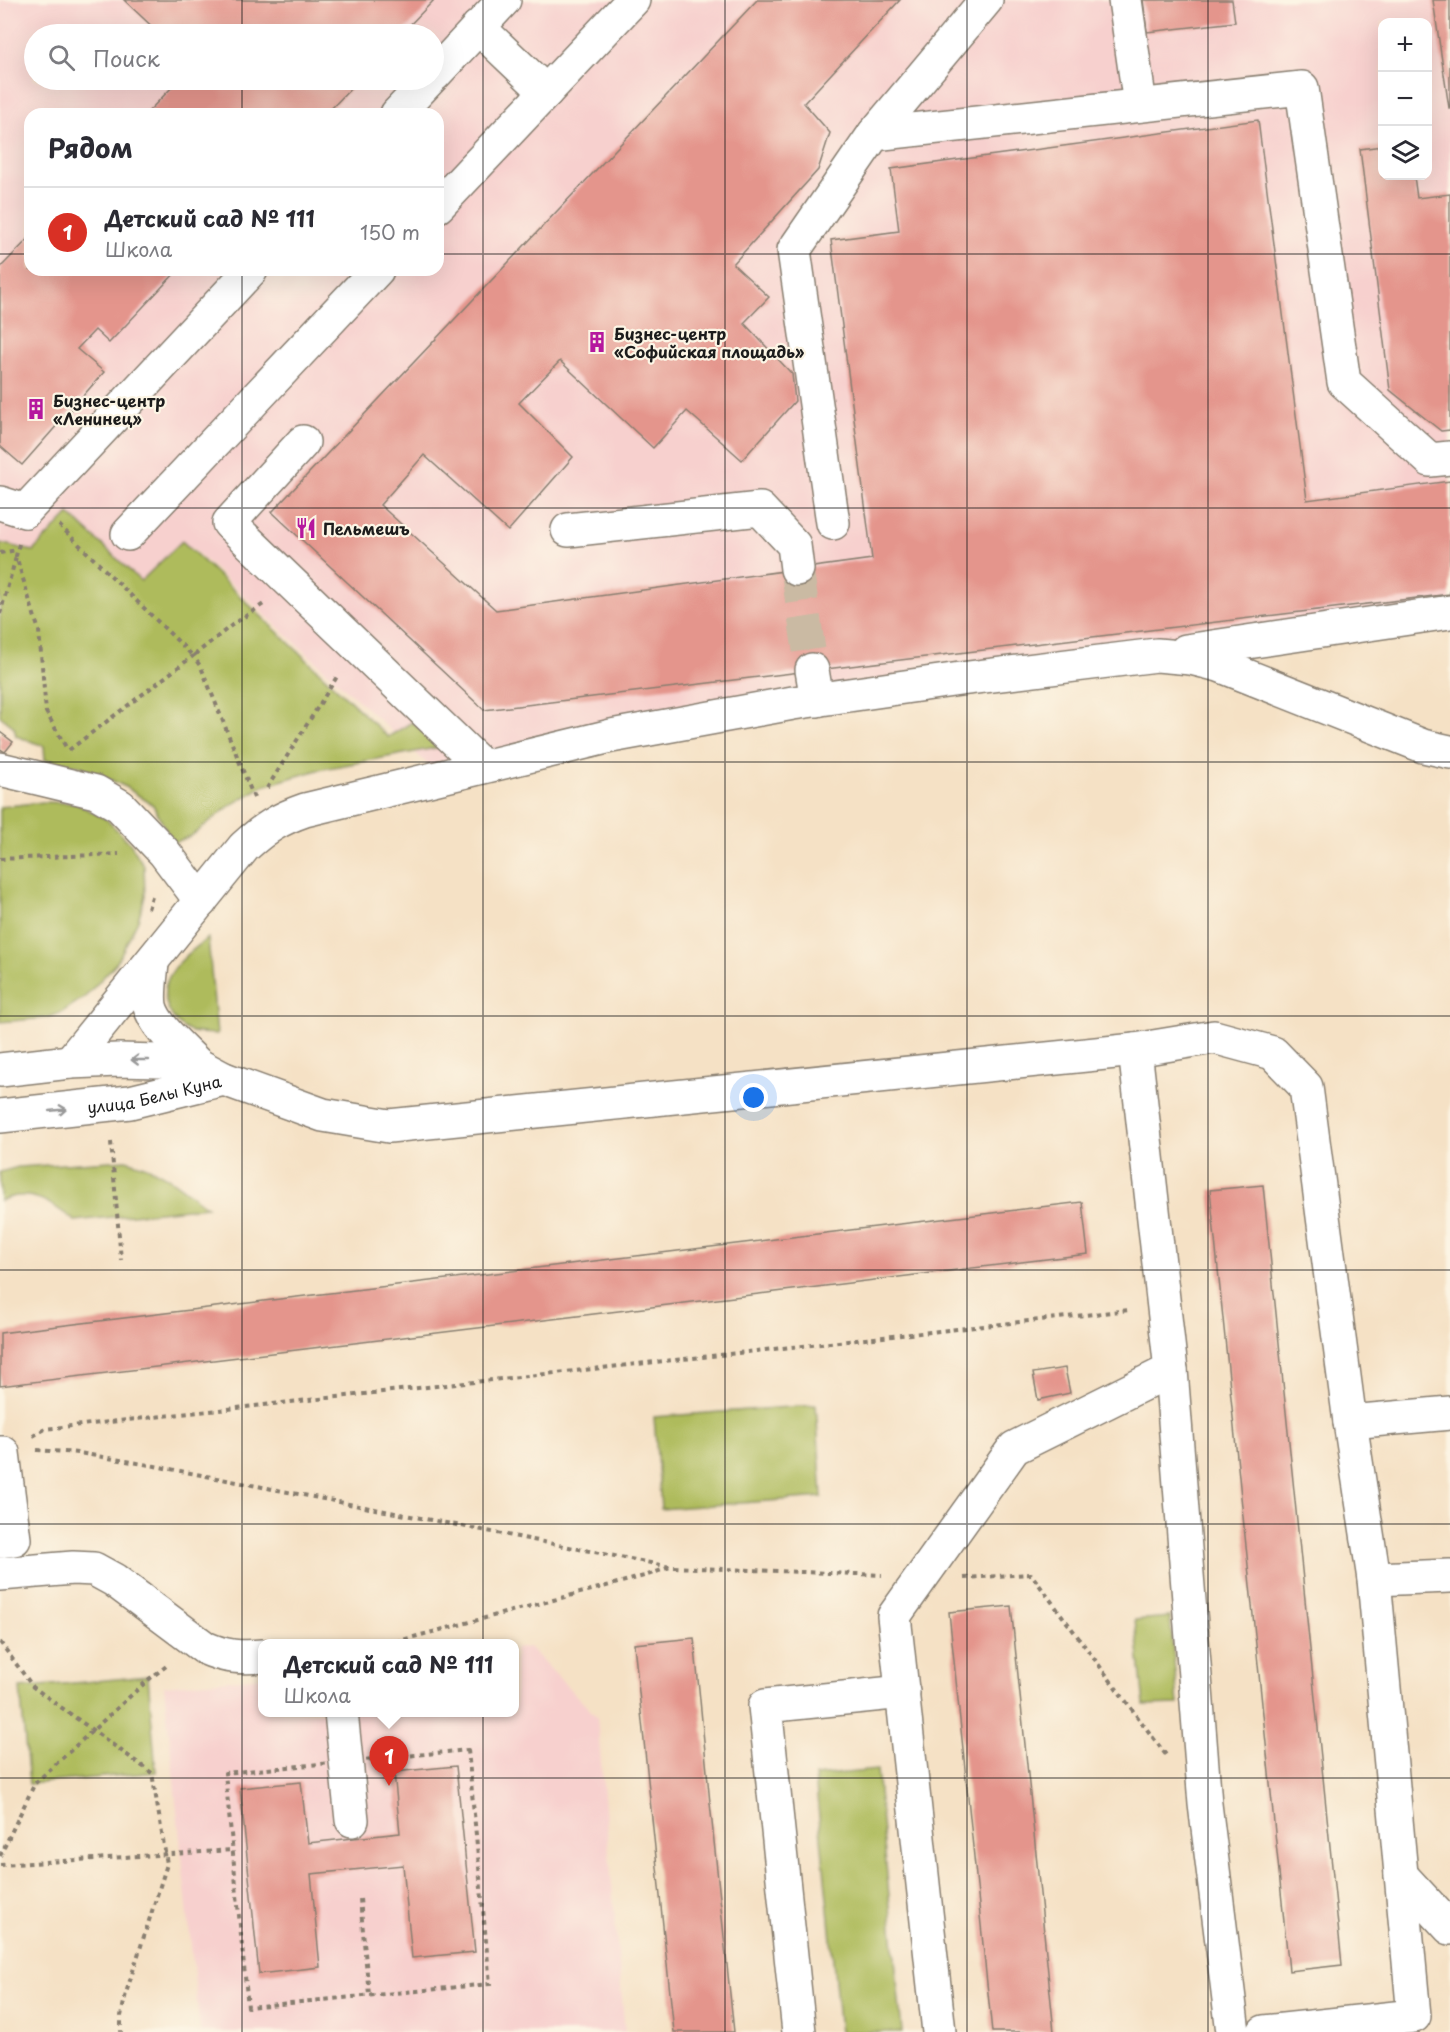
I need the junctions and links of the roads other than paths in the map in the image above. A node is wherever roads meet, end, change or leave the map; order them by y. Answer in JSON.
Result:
{"nodes":[{"id":1,"x":504,"y":0,"type":"edge"},
{"id":2,"x":633,"y":0,"type":"edge"},
{"id":3,"x":986,"y":0,"type":"edge"},
{"id":4,"x":1125,"y":0,"type":"edge"},
{"id":5,"x":478,"y":27,"type":"junction"},
{"id":6,"x":444,"y":64,"type":"edge"},
{"id":7,"x":420,"y":90,"type":"edge"},
{"id":8,"x":546,"y":92,"type":"junction"},
{"id":9,"x":1140,"y":105,"type":"junction"},
{"id":10,"x":403,"y":108,"type":"edge"},
{"id":11,"x":874,"y":134,"type":"junction"},
{"id":12,"x":444,"y":200,"type":"edge"},
{"id":13,"x":245,"y":276,"type":"edge"},
{"id":14,"x":371,"y":276,"type":"edge"},
{"id":15,"x":303,"y":442,"type":"dead end"},
{"id":16,"x":1450,"y":458,"type":"edge"},
{"id":17,"x":0,"y":490,"type":"edge"},
{"id":18,"x":20,"y":505,"type":"edge"},
{"id":19,"x":833,"y":523,"type":"dead end"},
{"id":20,"x":568,"y":530,"type":"dead end"},
{"id":21,"x":128,"y":534,"type":"dead end"},
{"id":22,"x":797,"y":569,"type":"tunnel mouth"},
{"id":23,"x":1450,"y":612,"type":"edge"},
{"id":24,"x":1157,"y":655,"type":"junction"},
{"id":25,"x":1450,"y":752,"type":"edge"},
{"id":26,"x":482,"y":766,"type":"junction"},
{"id":27,"x":0,"y":769,"type":"edge"},
{"id":28,"x":201,"y":901,"type":"junction"},
{"id":29,"x":152,"y":963,"type":"junction"},
{"id":30,"x":1135,"y":1050,"type":"junction"},
{"id":31,"x":70,"y":1062,"type":"junction"},
{"id":32,"x":0,"y":1070,"type":"edge"},
{"id":33,"x":211,"y":1072,"type":"junction"},
{"id":34,"x":0,"y":1116,"type":"edge"},
{"id":35,"x":1171,"y":1370,"type":"junction"},
{"id":36,"x":1450,"y":1413,"type":"edge"},
{"id":37,"x":1350,"y":1422,"type":"junction"},
{"id":38,"x":2,"y":1453,"type":"edge"},
{"id":39,"x":0,"y":1541,"type":"edge"},
{"id":40,"x":0,"y":1574,"type":"edge"},
{"id":41,"x":1450,"y":1576,"type":"edge"},
{"id":42,"x":1374,"y":1579,"type":"junction"},
{"id":43,"x":258,"y":1656,"type":"edge"},
{"id":44,"x":903,"y":1692,"type":"junction"},
{"id":45,"x":341,"y":1717,"type":"edge"},
{"id":46,"x":352,"y":1820,"type":"dead end"},
{"id":47,"x":1401,"y":1875,"type":"junction"},
{"id":48,"x":1450,"y":1928,"type":"edge"},
{"id":49,"x":799,"y":2032,"type":"edge"},
{"id":50,"x":939,"y":2032,"type":"edge"},
{"id":51,"x":1233,"y":2032,"type":"edge"},
{"id":52,"x":1264,"y":2032,"type":"edge"}],
"edges":[{"from":1,"to":5,"type":"street"},
{"from":2,"to":8,"type":"street"},
{"from":3,"to":11,"type":"street"},
{"from":4,"to":9,"type":"street"},
{"from":5,"to":6,"type":"street"},
{"from":5,"to":8,"type":"street"},
{"from":7,"to":10,"type":"street"},
{"from":8,"to":12,"type":"street"},
{"from":9,"to":11,"type":"street"},
{"from":9,"to":16,"type":"street"},
{"from":11,"to":19,"type":"street"},
{"from":13,"to":18,"type":"street"},
{"from":14,"to":21,"type":"street"},
{"from":15,"to":26,"type":"street"},
{"from":17,"to":18,"type":"street"},
{"from":20,"to":22,"type":"street"},
{"from":23,"to":24,"type":"street"},
{"from":24,"to":25,"type":"street"},
{"from":24,"to":26,"type":"street"},
{"from":26,"to":28,"type":"street"},
{"from":27,"to":28,"type":"street"},
{"from":28,"to":29,"type":"street"},
{"from":29,"to":31,"type":"street"},
{"from":29,"to":33,"type":"street"},
{"from":30,"to":33,"type":"street"},
{"from":30,"to":35,"type":"street"},
{"from":30,"to":37,"type":"street"},
{"from":31,"to":32,"type":"street","name":"улица Белы Куна"},
{"from":33,"to":31,"type":"street","name":"улица Белы Куна","one_way":true},
{"from":34,"to":33,"type":"street","name":"улица Белы Куна","one_way":true},
{"from":35,"to":44,"type":"street"},
{"from":35,"to":51,"type":"street"},
{"from":36,"to":37,"type":"street"},
{"from":37,"to":42,"type":"street"},
{"from":38,"to":39,"type":"street"},
{"from":40,"to":43,"type":"street"},
{"from":41,"to":42,"type":"street"},
{"from":42,"to":47,"type":"street"},
{"from":44,"to":49,"type":"street"},
{"from":44,"to":50,"type":"street"},
{"from":45,"to":46,"type":"street"},
{"from":47,"to":48,"type":"street"},
{"from":47,"to":52,"type":"street"}]}
